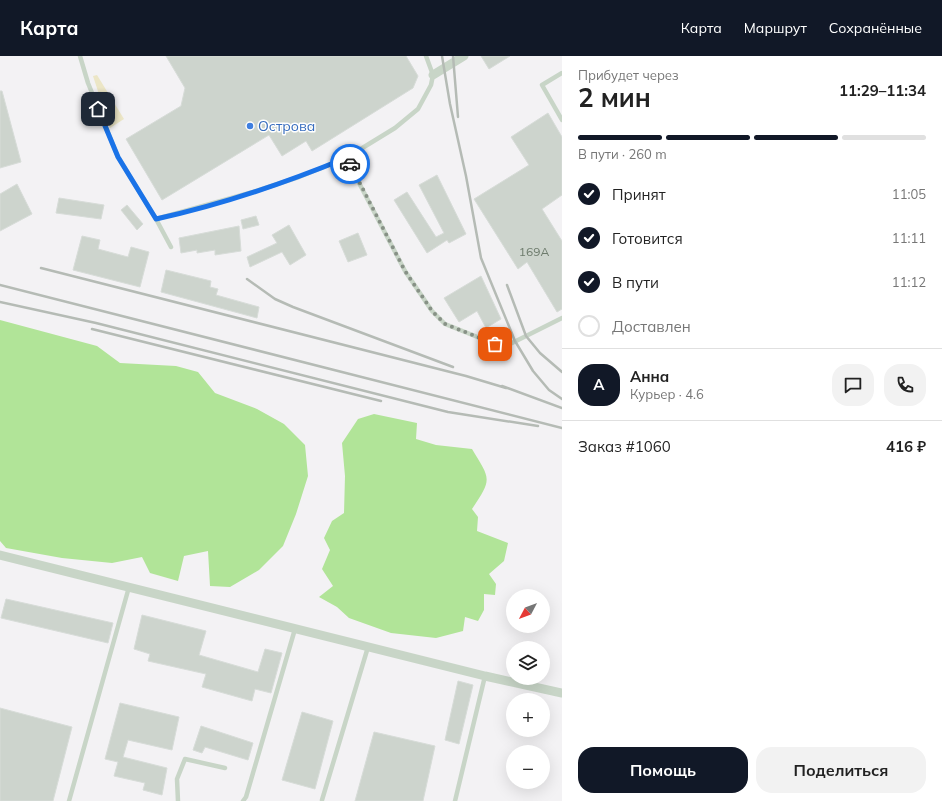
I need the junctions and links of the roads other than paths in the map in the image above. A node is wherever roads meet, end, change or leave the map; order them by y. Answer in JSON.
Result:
{"nodes":[{"id":1,"x":80,"y":56,"type":"edge"},
{"id":2,"x":426,"y":56,"type":"edge"},
{"id":3,"x":464,"y":56,"type":"edge"},
{"id":4,"x":562,"y":73,"type":"edge"},
{"id":5,"x":433,"y":75,"type":"junction"},
{"id":6,"x":562,"y":120,"type":"edge"},
{"id":7,"x":346,"y":158,"type":"junction"},
{"id":8,"x":156,"y":219,"type":"junction"},
{"id":9,"x":171,"y":247,"type":"dead end"},
{"id":10,"x":562,"y":318,"type":"edge"},
{"id":11,"x":0,"y":555,"type":"edge"},
{"id":12,"x":129,"y":587,"type":"junction"},
{"id":13,"x":295,"y":629,"type":"junction"},
{"id":14,"x":368,"y":647,"type":"junction"},
{"id":15,"x":485,"y":676,"type":"junction"},
{"id":16,"x":562,"y":693,"type":"edge"},
{"id":17,"x":225,"y":768,"type":"dead end"},
{"id":18,"x":322,"y":800,"type":"dead end"},
{"id":19,"x":69,"y":801,"type":"edge"},
{"id":20,"x":178,"y":801,"type":"edge"},
{"id":21,"x":242,"y":801,"type":"edge"},
{"id":22,"x":455,"y":801,"type":"edge"}],
"edges":[{"from":1,"to":8,"type":"lane"},
{"from":2,"to":5,"type":"lane"},
{"from":3,"to":5,"type":"street"},
{"from":4,"to":6,"type":"lane"},
{"from":5,"to":7,"type":"lane"},
{"from":7,"to":8,"type":"lane"},
{"from":7,"to":10,"type":"lane"},
{"from":8,"to":9,"type":"lane"},
{"from":11,"to":12,"type":"street"},
{"from":12,"to":13,"type":"street"},
{"from":12,"to":19,"type":"lane"},
{"from":13,"to":14,"type":"street"},
{"from":13,"to":21,"type":"lane"},
{"from":14,"to":15,"type":"street"},
{"from":14,"to":18,"type":"lane"},
{"from":15,"to":16,"type":"street"},
{"from":15,"to":22,"type":"lane"},
{"from":17,"to":20,"type":"lane"}]}
